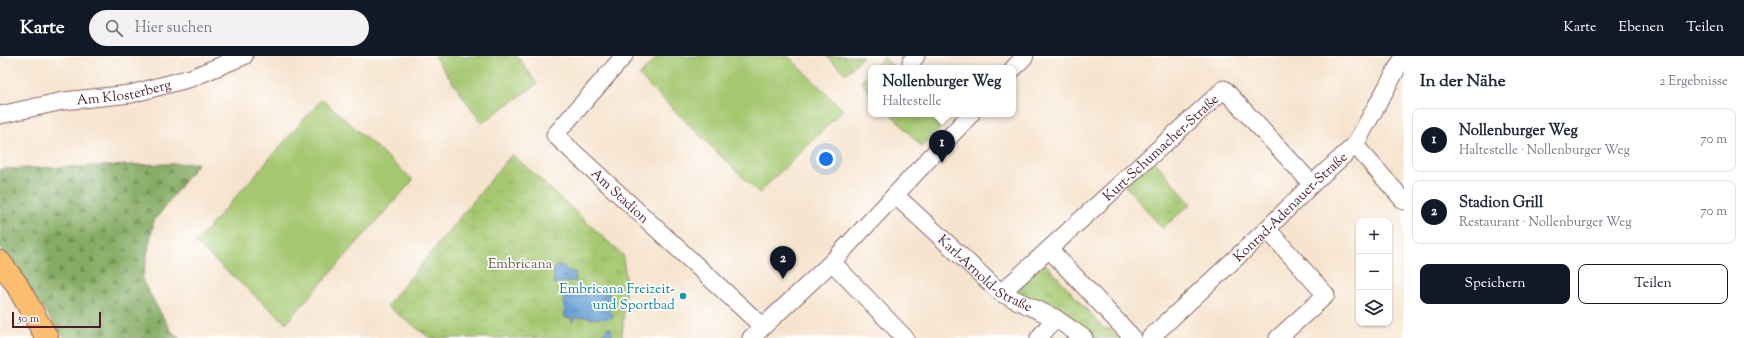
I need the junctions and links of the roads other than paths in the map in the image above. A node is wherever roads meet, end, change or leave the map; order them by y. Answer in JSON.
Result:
{"nodes":[{"id":1,"x":244,"y":56,"type":"edge"},
{"id":2,"x":624,"y":56,"type":"edge"},
{"id":3,"x":1404,"y":56,"type":"edge"},
{"id":4,"x":0,"y":115,"type":"edge"},
{"id":5,"x":968,"y":117,"type":"edge"},
{"id":6,"x":1356,"y":145,"type":"junction"},
{"id":7,"x":1312,"y":184,"type":"junction"},
{"id":8,"x":895,"y":195,"type":"junction"},
{"id":9,"x":1404,"y":201,"type":"edge"},
{"id":10,"x":1267,"y":229,"type":"junction"},
{"id":11,"x":1049,"y":249,"type":"junction"},
{"id":12,"x":0,"y":262,"type":"edge"},
{"id":13,"x":832,"y":262,"type":"junction"},
{"id":14,"x":1001,"y":293,"type":"junction"},
{"id":15,"x":1055,"y":318,"type":"junction"},
{"id":16,"x":763,"y":326,"type":"junction"},
{"id":17,"x":47,"y":338,"type":"edge"},
{"id":18,"x":751,"y":338,"type":"edge"},
{"id":19,"x":905,"y":338,"type":"edge"},
{"id":20,"x":1039,"y":338,"type":"edge"},
{"id":21,"x":1084,"y":338,"type":"edge"},
{"id":22,"x":1133,"y":338,"type":"edge"},
{"id":23,"x":1150,"y":338,"type":"edge"},
{"id":24,"x":1278,"y":338,"type":"edge"}],
"edges":[{"from":1,"to":4,"type":"street","name":"Am Klosterberg"},
{"from":2,"to":16,"type":"street","name":"Am Stadion"},
{"from":3,"to":6,"type":"street","name":"Konrad-Adenauer-Straße"},
{"from":5,"to":8,"type":"street"},
{"from":6,"to":7,"type":"street","name":"Konrad-Adenauer-Straße"},
{"from":6,"to":9,"type":"street"},
{"from":7,"to":10,"type":"street","name":"Konrad-Adenauer-Straße"},
{"from":7,"to":11,"type":"street","name":"Kurt-Schumacher-Straße"},
{"from":8,"to":13,"type":"street"},
{"from":8,"to":14,"type":"street","name":"Karl-Arnold-Straße"},
{"from":10,"to":23,"type":"street","name":"Konrad-Adenauer-Straße"},
{"from":10,"to":24,"type":"street"},
{"from":11,"to":14,"type":"street","name":"Kurt-Schumacher-Straße"},
{"from":11,"to":22,"type":"street"},
{"from":12,"to":17,"type":"main road"},
{"from":13,"to":16,"type":"street"},
{"from":13,"to":19,"type":"street"},
{"from":14,"to":15,"type":"street","name":"Karl-Arnold-Straße"},
{"from":15,"to":20,"type":"street"},
{"from":15,"to":21,"type":"street","name":"Karl-Arnold-Straße"},
{"from":16,"to":18,"type":"street"}]}
